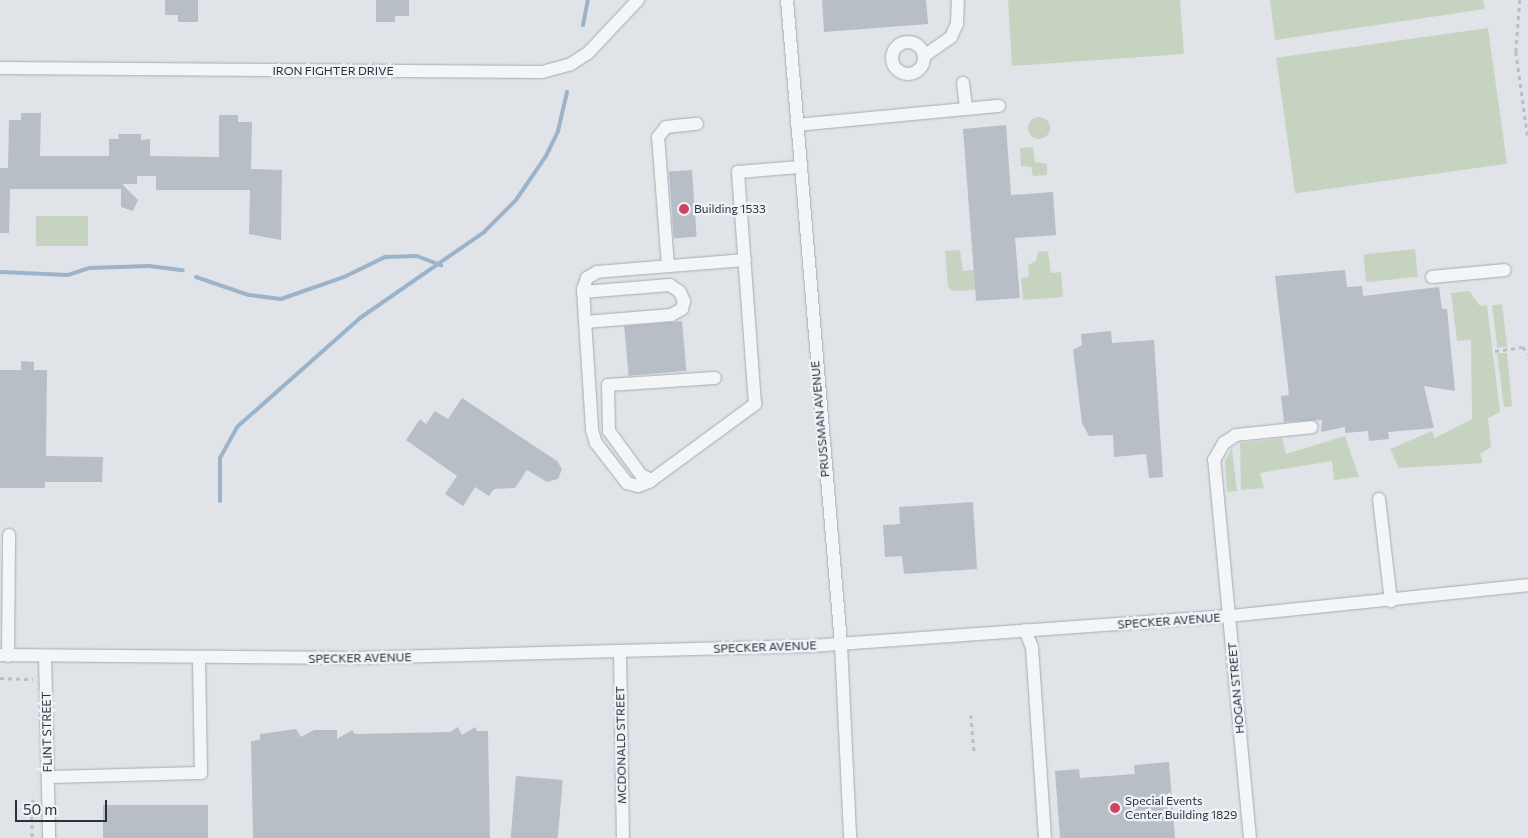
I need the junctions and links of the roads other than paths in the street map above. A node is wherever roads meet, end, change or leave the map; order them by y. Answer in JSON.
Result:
{"nodes":[{"id":1,"x":638,"y":0,"type":"edge"},
{"id":2,"x":787,"y":0,"type":"edge"},
{"id":3,"x":958,"y":0,"type":"edge"},
{"id":4,"x":924,"y":56,"type":"dead end"},
{"id":5,"x":0,"y":68,"type":"edge"},
{"id":6,"x":963,"y":83,"type":"dead end"},
{"id":7,"x":999,"y":106,"type":"dead end"},
{"id":8,"x":966,"y":109,"type":"junction"},
{"id":9,"x":697,"y":124,"type":"dead end"},
{"id":10,"x":796,"y":125,"type":"junction"},
{"id":11,"x":800,"y":168,"type":"junction"},
{"id":12,"x":745,"y":260,"type":"junction"},
{"id":13,"x":668,"y":266,"type":"junction"},
{"id":14,"x":1506,"y":270,"type":"dead end"},
{"id":15,"x":1432,"y":277,"type":"dead end"},
{"id":16,"x":583,"y":292,"type":"junction"},
{"id":17,"x":585,"y":322,"type":"junction"},
{"id":18,"x":715,"y":378,"type":"dead end"},
{"id":19,"x":1312,"y":426,"type":"dead end"},
{"id":20,"x":652,"y":480,"type":"junction"},
{"id":21,"x":1379,"y":499,"type":"dead end"},
{"id":22,"x":9,"y":535,"type":"dead end"},
{"id":23,"x":1528,"y":585,"type":"edge"},
{"id":24,"x":1391,"y":601,"type":"junction"},
{"id":25,"x":1230,"y":616,"type":"junction"},
{"id":26,"x":1024,"y":630,"type":"junction"},
{"id":27,"x":841,"y":644,"type":"junction"},
{"id":28,"x":620,"y":652,"type":"junction"},
{"id":29,"x":4,"y":655,"type":"edge"},
{"id":30,"x":45,"y":656,"type":"junction"},
{"id":31,"x":199,"y":660,"type":"junction"},
{"id":32,"x":48,"y":777,"type":"junction"},
{"id":33,"x":50,"y":838,"type":"edge"},
{"id":34,"x":623,"y":838,"type":"edge"},
{"id":35,"x":850,"y":838,"type":"edge"},
{"id":36,"x":1045,"y":838,"type":"edge"},
{"id":37,"x":1250,"y":838,"type":"edge"}],
"edges":[{"from":1,"to":5,"type":"street","name":"IRON FIGHTER DRIVE"},
{"from":2,"to":10,"type":"street","name":"PRUSSMAN AVENUE"},
{"from":3,"to":4,"type":"street"},
{"from":6,"to":8,"type":"street"},
{"from":7,"to":8,"type":"street"},
{"from":8,"to":10,"type":"street"},
{"from":9,"to":13,"type":"street"},
{"from":10,"to":11,"type":"street","name":"PRUSSMAN AVENUE"},
{"from":11,"to":12,"type":"street"},
{"from":11,"to":27,"type":"street","name":"PRUSSMAN AVENUE"},
{"from":12,"to":13,"type":"street"},
{"from":12,"to":20,"type":"street"},
{"from":13,"to":16,"type":"street"},
{"from":14,"to":15,"type":"street"},
{"from":16,"to":17,"type":"street"},
{"from":16,"to":17,"type":"street"},
{"from":17,"to":20,"type":"street"},
{"from":18,"to":20,"type":"street"},
{"from":19,"to":25,"type":"street","name":"HOGAN STREET"},
{"from":21,"to":24,"type":"street"},
{"from":22,"to":29,"type":"street"},
{"from":23,"to":24,"type":"street","name":"SPECKER AVENUE"},
{"from":24,"to":25,"type":"street","name":"SPECKER AVENUE"},
{"from":25,"to":26,"type":"street","name":"SPECKER AVENUE"},
{"from":25,"to":37,"type":"street","name":"HOGAN STREET"},
{"from":26,"to":27,"type":"street","name":"SPECKER AVENUE"},
{"from":26,"to":36,"type":"street"},
{"from":27,"to":28,"type":"street","name":"SPECKER AVENUE"},
{"from":27,"to":35,"type":"street","name":"PRUSSMAN AVENUE"},
{"from":28,"to":31,"type":"street","name":"SPECKER AVENUE"},
{"from":28,"to":34,"type":"street","name":"MCDONALD STREET"},
{"from":29,"to":30,"type":"street","name":"SPECKER AVENUE"},
{"from":30,"to":31,"type":"street","name":"SPECKER AVENUE"},
{"from":30,"to":32,"type":"street","name":"FLINT STREET"},
{"from":31,"to":32,"type":"street"},
{"from":32,"to":33,"type":"street","name":"FLINT STREET"}]}
